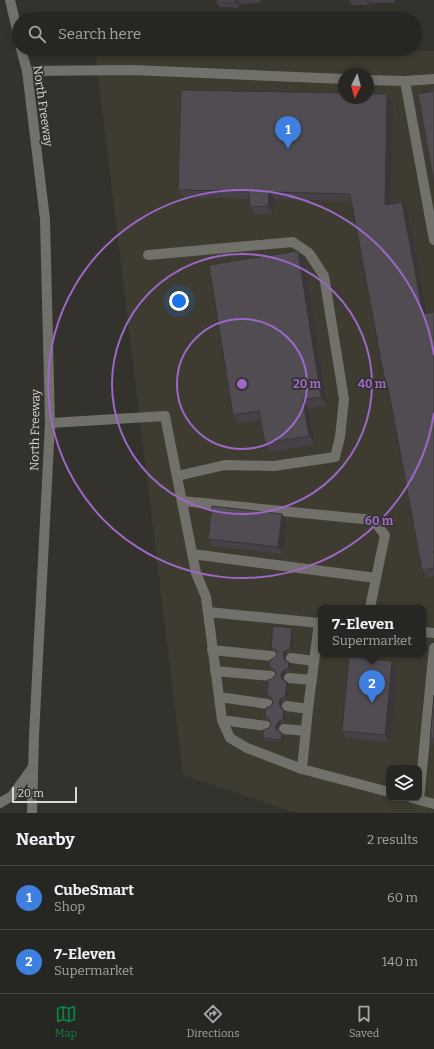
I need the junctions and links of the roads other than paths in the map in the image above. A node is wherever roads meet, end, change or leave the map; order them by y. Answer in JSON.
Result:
{"nodes":[{"id":1,"x":10,"y":0,"type":"edge"},
{"id":2,"x":13,"y":12,"type":"edge"},
{"id":3,"x":24,"y":56,"type":"edge"},
{"id":4,"x":27,"y":71,"type":"junction"},
{"id":5,"x":338,"y":79,"type":"edge"},
{"id":6,"x":374,"y":80,"type":"edge"},
{"id":7,"x":434,"y":80,"type":"edge"},
{"id":8,"x":405,"y":81,"type":"junction"},
{"id":9,"x":434,"y":240,"type":"edge"},
{"id":10,"x":148,"y":255,"type":"dead end"},
{"id":11,"x":50,"y":423,"type":"junction"},
{"id":12,"x":177,"y":476,"type":"junction"},
{"id":13,"x":182,"y":501,"type":"junction"},
{"id":14,"x":192,"y":554,"type":"junction"},
{"id":15,"x":376,"y":578,"type":"junction"},
{"id":16,"x":371,"y":605,"type":"edge"},
{"id":17,"x":208,"y":612,"type":"junction"},
{"id":18,"x":318,"y":623,"type":"edge"},
{"id":19,"x":318,"y":636,"type":"edge"},
{"id":20,"x":434,"y":648,"type":"edge"},
{"id":21,"x":212,"y":650,"type":"junction"},
{"id":22,"x":272,"y":656,"type":"dead end"},
{"id":23,"x":291,"y":658,"type":"dead end"},
{"id":24,"x":314,"y":661,"type":"junction"},
{"id":25,"x":215,"y":670,"type":"junction"},
{"id":26,"x":271,"y":676,"type":"dead end"},
{"id":27,"x":289,"y":678,"type":"dead end"},
{"id":28,"x":312,"y":680,"type":"junction"},
{"id":29,"x":218,"y":697,"type":"junction"},
{"id":30,"x":268,"y":704,"type":"dead end"},
{"id":31,"x":287,"y":706,"type":"dead end"},
{"id":32,"x":308,"y":709,"type":"junction"},
{"id":33,"x":222,"y":720,"type":"junction"},
{"id":34,"x":266,"y":726,"type":"dead end"},
{"id":35,"x":284,"y":729,"type":"dead end"},
{"id":36,"x":306,"y":731,"type":"junction"},
{"id":37,"x":419,"y":765,"type":"edge"},
{"id":38,"x":33,"y":767,"type":"junction"},
{"id":39,"x":302,"y":769,"type":"junction"},
{"id":40,"x":386,"y":791,"type":"edge"},
{"id":41,"x":422,"y":801,"type":"edge"},
{"id":42,"x":0,"y":803,"type":"edge"},
{"id":43,"x":434,"y":804,"type":"edge"},
{"id":44,"x":32,"y":813,"type":"edge"}],
"edges":[{"from":1,"to":2,"type":"main road"},
{"from":3,"to":4,"type":"main road","name":"North Freeway"},
{"from":4,"to":5,"type":"main road"},
{"from":4,"to":11,"type":"main road","name":"North Freeway"},
{"from":6,"to":8,"type":"main road"},
{"from":7,"to":8,"type":"main road"},
{"from":8,"to":9,"type":"main road"},
{"from":10,"to":12,"type":"main road"},
{"from":11,"to":12,"type":"main road"},
{"from":11,"to":38,"type":"main road","name":"North Freeway"},
{"from":12,"to":13,"type":"main road"},
{"from":13,"to":14,"type":"main road"},
{"from":13,"to":15,"type":"main road"},
{"from":14,"to":15,"type":"main road"},
{"from":14,"to":17,"type":"main road"},
{"from":15,"to":16,"type":"main road"},
{"from":17,"to":18,"type":"main road"},
{"from":17,"to":21,"type":"main road"},
{"from":19,"to":24,"type":"main road"},
{"from":20,"to":37,"type":"main road"},
{"from":21,"to":22,"type":"main road"},
{"from":21,"to":25,"type":"main road"},
{"from":23,"to":24,"type":"main road"},
{"from":24,"to":28,"type":"main road"},
{"from":25,"to":26,"type":"main road"},
{"from":25,"to":29,"type":"main road"},
{"from":27,"to":28,"type":"main road"},
{"from":28,"to":32,"type":"main road"},
{"from":29,"to":30,"type":"main road"},
{"from":29,"to":33,"type":"main road"},
{"from":31,"to":32,"type":"main road"},
{"from":32,"to":36,"type":"main road"},
{"from":33,"to":34,"type":"main road"},
{"from":33,"to":39,"type":"main road"},
{"from":35,"to":36,"type":"main road"},
{"from":36,"to":39,"type":"main road"},
{"from":38,"to":42,"type":"main road"},
{"from":38,"to":44,"type":"main road","name":"North Freeway"},
{"from":39,"to":40,"type":"main road"},
{"from":41,"to":43,"type":"main road"}]}
